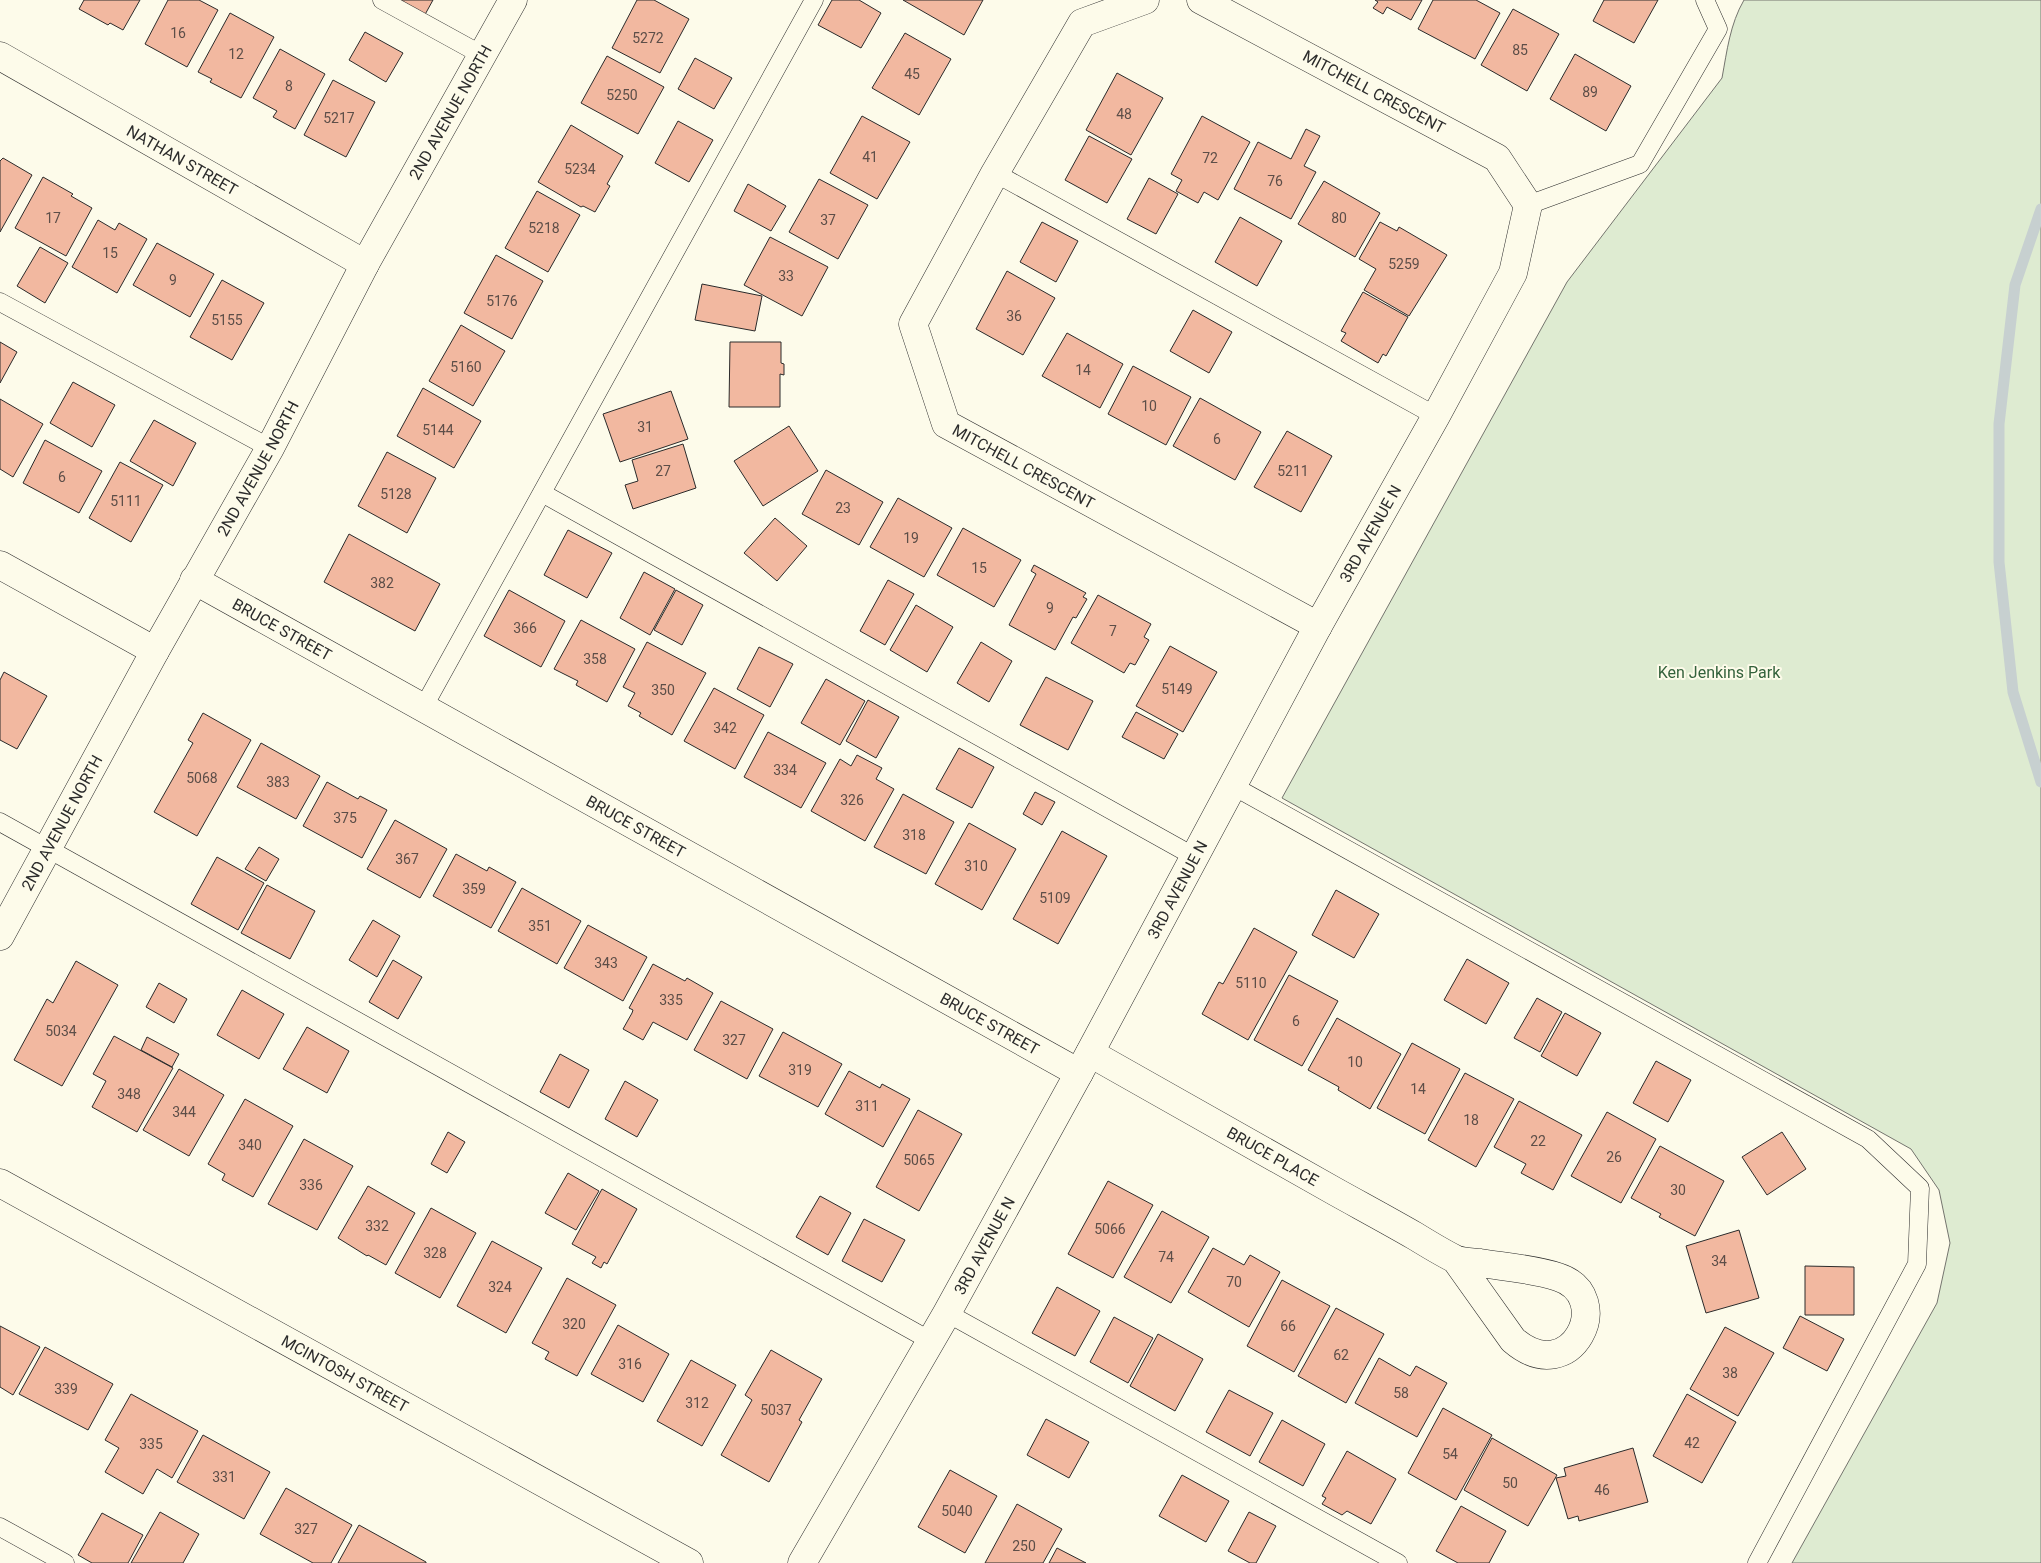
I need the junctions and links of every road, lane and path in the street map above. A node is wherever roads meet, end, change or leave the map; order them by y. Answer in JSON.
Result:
{"nodes":[{"id":1,"x":382,"y":0,"type":"edge"},
{"id":2,"x":513,"y":0,"type":"edge"},
{"id":3,"x":814,"y":0,"type":"edge"},
{"id":4,"x":1144,"y":0,"type":"edge"},
{"id":5,"x":1201,"y":0,"type":"edge"},
{"id":6,"x":1705,"y":0,"type":"edge"},
{"id":7,"x":482,"y":55,"type":"junction"},
{"id":8,"x":0,"y":56,"type":"edge"},
{"id":9,"x":995,"y":173,"type":"junction"},
{"id":10,"x":1528,"y":205,"type":"junction"},
{"id":11,"x":365,"y":264,"type":"junction"},
{"id":12,"x":0,"y":302,"type":"edge"},
{"id":13,"x":1436,"y":416,"type":"junction"},
{"id":14,"x":270,"y":448,"type":"junction"},
{"id":15,"x":542,"y":493,"type":"junction"},
{"id":16,"x":0,"y":565,"type":"edge"},
{"id":17,"x":194,"y":580,"type":"junction"},
{"id":18,"x":1318,"y":626,"type":"junction"},
{"id":19,"x":155,"y":651,"type":"junction"},
{"id":20,"x":423,"y":708,"type":"junction"},
{"id":21,"x":1234,"y":786,"type":"junction"},
{"id":22,"x":0,"y":822,"type":"edge"},
{"id":23,"x":48,"y":849,"type":"junction"},
{"id":24,"x":1195,"y":857,"type":"junction"},
{"id":25,"x":0,"y":936,"type":"edge"},
{"id":26,"x":1085,"y":1063,"type":"junction"},
{"id":27,"x":0,"y":1183,"type":"edge"},
{"id":28,"x":1456,"y":1260,"type":"junction"},
{"id":29,"x":947,"y":1313,"type":"junction"},
{"id":30,"x":931,"y":1341,"type":"junction"},
{"id":31,"x":0,"y":1526,"type":"edge"},
{"id":32,"x":65,"y":1563,"type":"edge"},
{"id":33,"x":689,"y":1563,"type":"edge"},
{"id":34,"x":802,"y":1563,"type":"edge"},
{"id":35,"x":1398,"y":1563,"type":"edge"},
{"id":36,"x":1757,"y":1563,"type":"edge"}],
"edges":[{"from":1,"to":7,"type":"lane"},
{"from":2,"to":7,"type":"street","name":"2ND AVENUE NORTH"},
{"from":3,"to":15,"type":"lane"},
{"from":4,"to":9,"type":"street","name":"MITCHELL CRESCENT"},
{"from":5,"to":10,"type":"street","name":"MITCHELL CRESCENT"},
{"from":6,"to":10,"type":"lane"},
{"from":7,"to":11,"type":"street","name":"2ND AVENUE NORTH"},
{"from":8,"to":11,"type":"street","name":"NATHAN STREET"},
{"from":9,"to":13,"type":"lane"},
{"from":9,"to":18,"type":"street","name":"MITCHELL CRESCENT"},
{"from":10,"to":13,"type":"street","name":"3RD AVENUE N"},
{"from":11,"to":14,"type":"street","name":"2ND AVENUE NORTH"},
{"from":12,"to":14,"type":"lane"},
{"from":13,"to":18,"type":"street","name":"3RD AVENUE N"},
{"from":14,"to":17,"type":"street","name":"2ND AVENUE NORTH"},
{"from":15,"to":20,"type":"lane"},
{"from":15,"to":24,"type":"lane"},
{"from":16,"to":19,"type":"street"},
{"from":17,"to":19,"type":"street","name":"2ND AVENUE NORTH"},
{"from":17,"to":20,"type":"street","name":"BRUCE STREET"},
{"from":18,"to":21,"type":"street","name":"3RD AVENUE N"},
{"from":19,"to":23,"type":"street","name":"2ND AVENUE NORTH"},
{"from":20,"to":26,"type":"street","name":"BRUCE STREET"},
{"from":21,"to":24,"type":"street","name":"3RD AVENUE N"},
{"from":21,"to":36,"type":"lane"},
{"from":22,"to":23,"type":"lane"},
{"from":23,"to":25,"type":"street","name":"2ND AVENUE NORTH"},
{"from":23,"to":30,"type":"lane"},
{"from":24,"to":26,"type":"street","name":"3RD AVENUE N"},
{"from":26,"to":28,"type":"street","name":"BRUCE PLACE"},
{"from":26,"to":29,"type":"street","name":"3RD AVENUE N"},
{"from":27,"to":33,"type":"street","name":"MCINTOSH STREET"},
{"from":28,"to":28,"type":"street","name":"BRUCE PLACE"},
{"from":29,"to":30,"type":"street","name":"3RD AVENUE N"},
{"from":29,"to":35,"type":"lane"},
{"from":30,"to":34,"type":"street","name":"3RD AVENUE N"},
{"from":31,"to":32,"type":"lane"}]}
